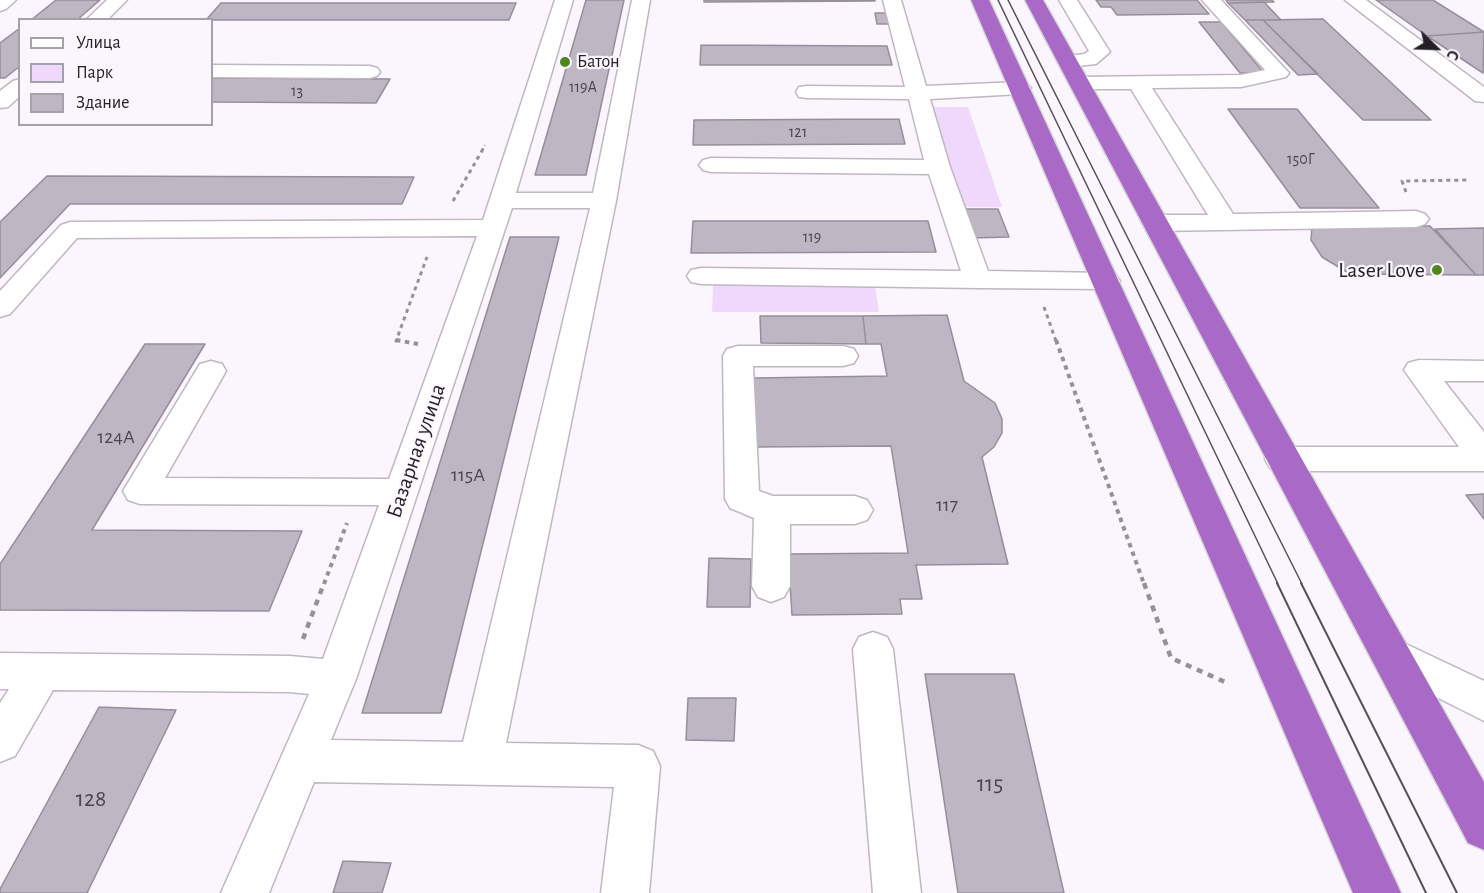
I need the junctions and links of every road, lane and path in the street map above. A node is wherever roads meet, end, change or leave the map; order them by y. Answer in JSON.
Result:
{"nodes":[{"id":1,"x":7,"y":0,"type":"edge"},
{"id":2,"x":118,"y":0,"type":"edge"},
{"id":3,"x":564,"y":0,"type":"edge"},
{"id":4,"x":641,"y":0,"type":"edge"},
{"id":5,"x":892,"y":0,"type":"edge"},
{"id":6,"x":980,"y":0,"type":"edge"},
{"id":7,"x":1034,"y":0,"type":"edge"},
{"id":8,"x":1068,"y":0,"type":"edge"},
{"id":9,"x":1211,"y":0,"type":"edge"},
{"id":10,"x":1354,"y":0,"type":"edge"},
{"id":11,"x":0,"y":5,"type":"edge"},
{"id":12,"x":97,"y":18,"type":"edge"},
{"id":13,"x":1053,"y":33,"type":"junction"},
{"id":14,"x":1091,"y":36,"type":"junction"},
{"id":15,"x":213,"y":71,"type":"edge"},
{"id":16,"x":370,"y":72,"type":"dead end"},
{"id":17,"x":1074,"y":72,"type":"junction"},
{"id":18,"x":1137,"y":82,"type":"junction"},
{"id":19,"x":18,"y":88,"type":"edge"},
{"id":20,"x":1020,"y":88,"type":"junction"},
{"id":21,"x":807,"y":92,"type":"dead end"},
{"id":22,"x":918,"y":93,"type":"junction"},
{"id":23,"x":1484,"y":96,"type":"edge"},
{"id":24,"x":0,"y":102,"type":"edge"},
{"id":25,"x":490,"y":136,"type":"dead end"},
{"id":26,"x":711,"y":165,"type":"dead end"},
{"id":27,"x":938,"y":167,"type":"junction"},
{"id":28,"x":1470,"y":180,"type":"dead end"},
{"id":29,"x":604,"y":201,"type":"junction"},
{"id":30,"x":497,"y":214,"type":"junction"},
{"id":31,"x":1416,"y":219,"type":"joint"},
{"id":32,"x":1225,"y":221,"type":"junction"},
{"id":33,"x":1155,"y":223,"type":"junction"},
{"id":34,"x":437,"y":230,"type":"junction"},
{"id":35,"x":701,"y":276,"type":"dead end"},
{"id":36,"x":978,"y":280,"type":"junction"},
{"id":37,"x":1035,"y":281,"type":"junction"},
{"id":38,"x":1106,"y":281,"type":"junction"},
{"id":39,"x":0,"y":308,"type":"edge"},
{"id":40,"x":422,"y":345,"type":"dead end"},
{"id":41,"x":843,"y":356,"type":"dead end"},
{"id":42,"x":211,"y":371,"type":"dead end"},
{"id":43,"x":1484,"y":371,"type":"edge"},
{"id":44,"x":1484,"y":458,"type":"edge"},
{"id":45,"x":1282,"y":459,"type":"junction"},
{"id":46,"x":359,"y":492,"type":"junction"},
{"id":47,"x":402,"y":492,"type":"junction"},
{"id":48,"x":772,"y":510,"type":"junction"},
{"id":49,"x":855,"y":510,"type":"dead end"},
{"id":50,"x":771,"y":586,"type":"dead end"},
{"id":51,"x":873,"y":649,"type":"dead end"},
{"id":52,"x":1391,"y":655,"type":"junction"},
{"id":53,"x":0,"y":671,"type":"edge"},
{"id":54,"x":42,"y":672,"type":"junction"},
{"id":55,"x":290,"y":674,"type":"junction"},
{"id":56,"x":336,"y":679,"type":"junction"},
{"id":57,"x":1225,"y":682,"type":"dead end"},
{"id":58,"x":1484,"y":702,"type":"edge"},
{"id":59,"x":0,"y":742,"type":"edge"},
{"id":60,"x":302,"y":761,"type":"junction"},
{"id":61,"x":480,"y":764,"type":"junction"},
{"id":62,"x":1484,"y":827,"type":"edge"},
{"id":63,"x":245,"y":893,"type":"edge"},
{"id":64,"x":625,"y":893,"type":"edge"},
{"id":65,"x":897,"y":893,"type":"edge"},
{"id":66,"x":1377,"y":893,"type":"edge"}],
"edges":[{"from":1,"to":11,"type":"street"},
{"from":2,"to":12,"type":"street"},
{"from":3,"to":30,"type":"street","name":"Базарная улица"},
{"from":4,"to":29,"type":"street"},
{"from":5,"to":22,"type":"street"},
{"from":6,"to":20,"type":"highway"},
{"from":7,"to":13,"type":"highway"},
{"from":8,"to":14,"type":"street"},
{"from":9,"to":18,"type":"street"},
{"from":10,"to":23,"type":"street"},
{"from":13,"to":14,"type":"street"},
{"from":13,"to":17,"type":"highway"},
{"from":14,"to":17,"type":"street"},
{"from":15,"to":16,"type":"street"},
{"from":17,"to":18,"type":"street"},
{"from":17,"to":33,"type":"highway"},
{"from":18,"to":32,"type":"street"},
{"from":19,"to":24,"type":"street"},
{"from":20,"to":22,"type":"street"},
{"from":20,"to":38,"type":"highway"},
{"from":21,"to":22,"type":"street"},
{"from":22,"to":27,"type":"street"},
{"from":25,"to":34,"type":"path"},
{"from":26,"to":27,"type":"street"},
{"from":27,"to":36,"type":"street"},
{"from":28,"to":31,"type":"path"},
{"from":29,"to":30,"type":"street"},
{"from":29,"to":61,"type":"street"},
{"from":30,"to":34,"type":"street"},
{"from":30,"to":47,"type":"street","name":"Базарная улица"},
{"from":31,"to":32,"type":"street"},
{"from":32,"to":33,"type":"street"},
{"from":33,"to":45,"type":"highway"},
{"from":34,"to":39,"type":"street"},
{"from":34,"to":40,"type":"path"},
{"from":35,"to":36,"type":"street"},
{"from":36,"to":37,"type":"street"},
{"from":37,"to":38,"type":"street"},
{"from":37,"to":57,"type":"path"},
{"from":38,"to":66,"type":"highway"},
{"from":41,"to":48,"type":"street"},
{"from":42,"to":46,"type":"street"},
{"from":43,"to":44,"type":"street"},
{"from":44,"to":45,"type":"street"},
{"from":45,"to":52,"type":"highway"},
{"from":46,"to":47,"type":"street"},
{"from":46,"to":55,"type":"path"},
{"from":47,"to":56,"type":"street","name":"Базарная улица"},
{"from":48,"to":49,"type":"street"},
{"from":48,"to":50,"type":"street"},
{"from":51,"to":65,"type":"street"},
{"from":52,"to":58,"type":"street"},
{"from":52,"to":62,"type":"highway"},
{"from":53,"to":54,"type":"street"},
{"from":54,"to":55,"type":"street"},
{"from":54,"to":59,"type":"street"},
{"from":55,"to":56,"type":"street"},
{"from":56,"to":60,"type":"street","name":"Базарная улица"},
{"from":60,"to":61,"type":"street"},
{"from":60,"to":63,"type":"street","name":"Базарная улица"},
{"from":61,"to":64,"type":"street"}]}
